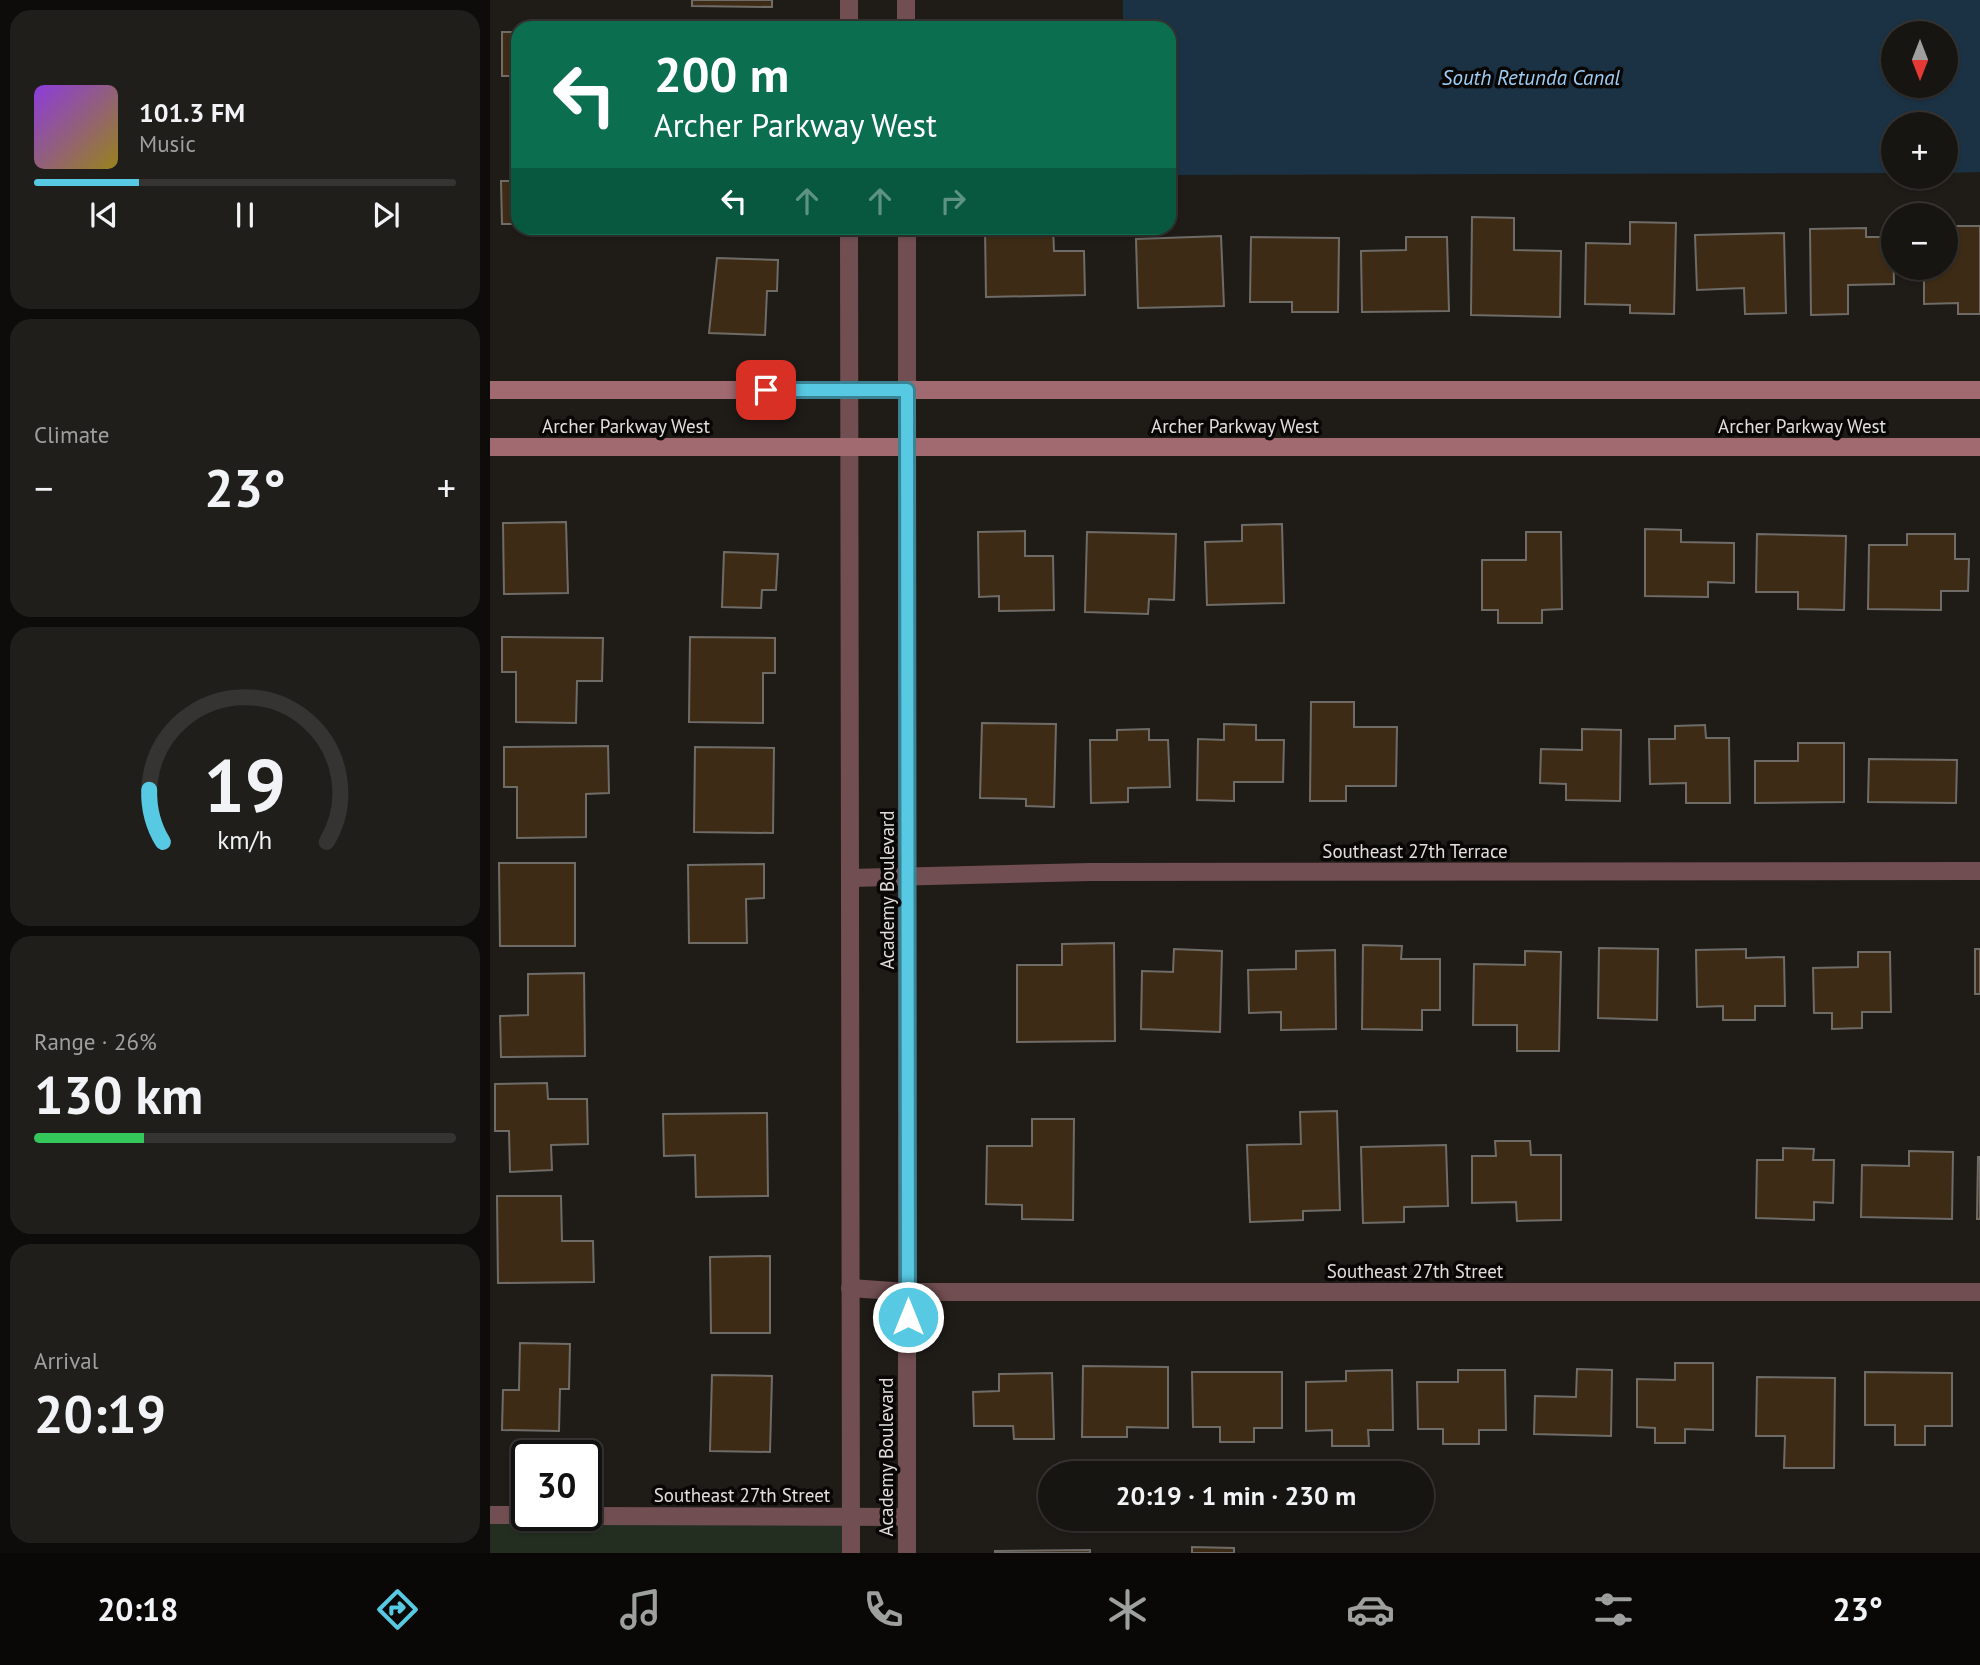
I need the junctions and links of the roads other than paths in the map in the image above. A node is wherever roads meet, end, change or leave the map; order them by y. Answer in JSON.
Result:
{"nodes":[{"id":1,"x":849,"y":0,"type":"edge"},
{"id":2,"x":906,"y":0,"type":"edge"},
{"id":3,"x":849,"y":21,"type":"edge"},
{"id":4,"x":906,"y":21,"type":"edge"},
{"id":5,"x":849,"y":235,"type":"edge"},
{"id":6,"x":907,"y":235,"type":"edge"},
{"id":7,"x":490,"y":390,"type":"edge"},
{"id":8,"x":849,"y":390,"type":"junction"},
{"id":9,"x":907,"y":390,"type":"junction"},
{"id":10,"x":1980,"y":390,"type":"edge"},
{"id":11,"x":849,"y":446,"type":"junction"},
{"id":12,"x":907,"y":446,"type":"junction"},
{"id":13,"x":490,"y":447,"type":"edge"},
{"id":14,"x":1980,"y":447,"type":"edge"},
{"id":15,"x":1980,"y":871,"type":"edge"},
{"id":16,"x":908,"y":876,"type":"junction"},
{"id":17,"x":850,"y":877,"type":"junction"},
{"id":18,"x":850,"y":1288,"type":"junction"},
{"id":19,"x":908,"y":1292,"type":"junction"},
{"id":20,"x":1980,"y":1292,"type":"edge"},
{"id":21,"x":490,"y":1515,"type":"edge"},
{"id":22,"x":511,"y":1515,"type":"edge"},
{"id":23,"x":602,"y":1516,"type":"edge"},
{"id":24,"x":851,"y":1517,"type":"junction"},
{"id":25,"x":907,"y":1517,"type":"junction"},
{"id":26,"x":851,"y":1553,"type":"edge"},
{"id":27,"x":907,"y":1553,"type":"edge"}],
"edges":[{"from":1,"to":3,"type":"street"},
{"from":2,"to":4,"type":"street"},
{"from":5,"to":8,"type":"street","name":"Academy Boulevard"},
{"from":6,"to":9,"type":"street","name":"Academy Boulevard"},
{"from":7,"to":8,"type":"street","name":"Archer Parkway West"},
{"from":8,"to":9,"type":"street","name":"Archer Parkway West"},
{"from":8,"to":11,"type":"street","name":"Academy Boulevard"},
{"from":9,"to":10,"type":"street","name":"Archer Parkway West"},
{"from":9,"to":12,"type":"street","name":"Academy Boulevard"},
{"from":11,"to":12,"type":"street","name":"Archer Parkway West"},
{"from":11,"to":13,"type":"street","name":"Archer Parkway West"},
{"from":11,"to":17,"type":"street","name":"Academy Boulevard"},
{"from":12,"to":14,"type":"street","name":"Archer Parkway West"},
{"from":12,"to":16,"type":"street","name":"Academy Boulevard"},
{"from":15,"to":16,"type":"street","name":"Southeast 27th Terrace"},
{"from":16,"to":17,"type":"street","name":"Southeast 27th Terrace"},
{"from":16,"to":19,"type":"street","name":"Academy Boulevard"},
{"from":17,"to":18,"type":"street","name":"Academy Boulevard"},
{"from":18,"to":19,"type":"street","name":"Southeast 27th Street"},
{"from":18,"to":24,"type":"street","name":"Academy Boulevard"},
{"from":19,"to":20,"type":"street","name":"Southeast 27th Street"},
{"from":19,"to":25,"type":"street","name":"Academy Boulevard"},
{"from":21,"to":22,"type":"street"},
{"from":23,"to":24,"type":"street","name":"Southeast 27th Street"},
{"from":24,"to":25,"type":"street","name":"Southeast 27th Street"},
{"from":24,"to":26,"type":"street","name":"Academy Boulevard"},
{"from":25,"to":27,"type":"street","name":"Academy Boulevard"}]}
